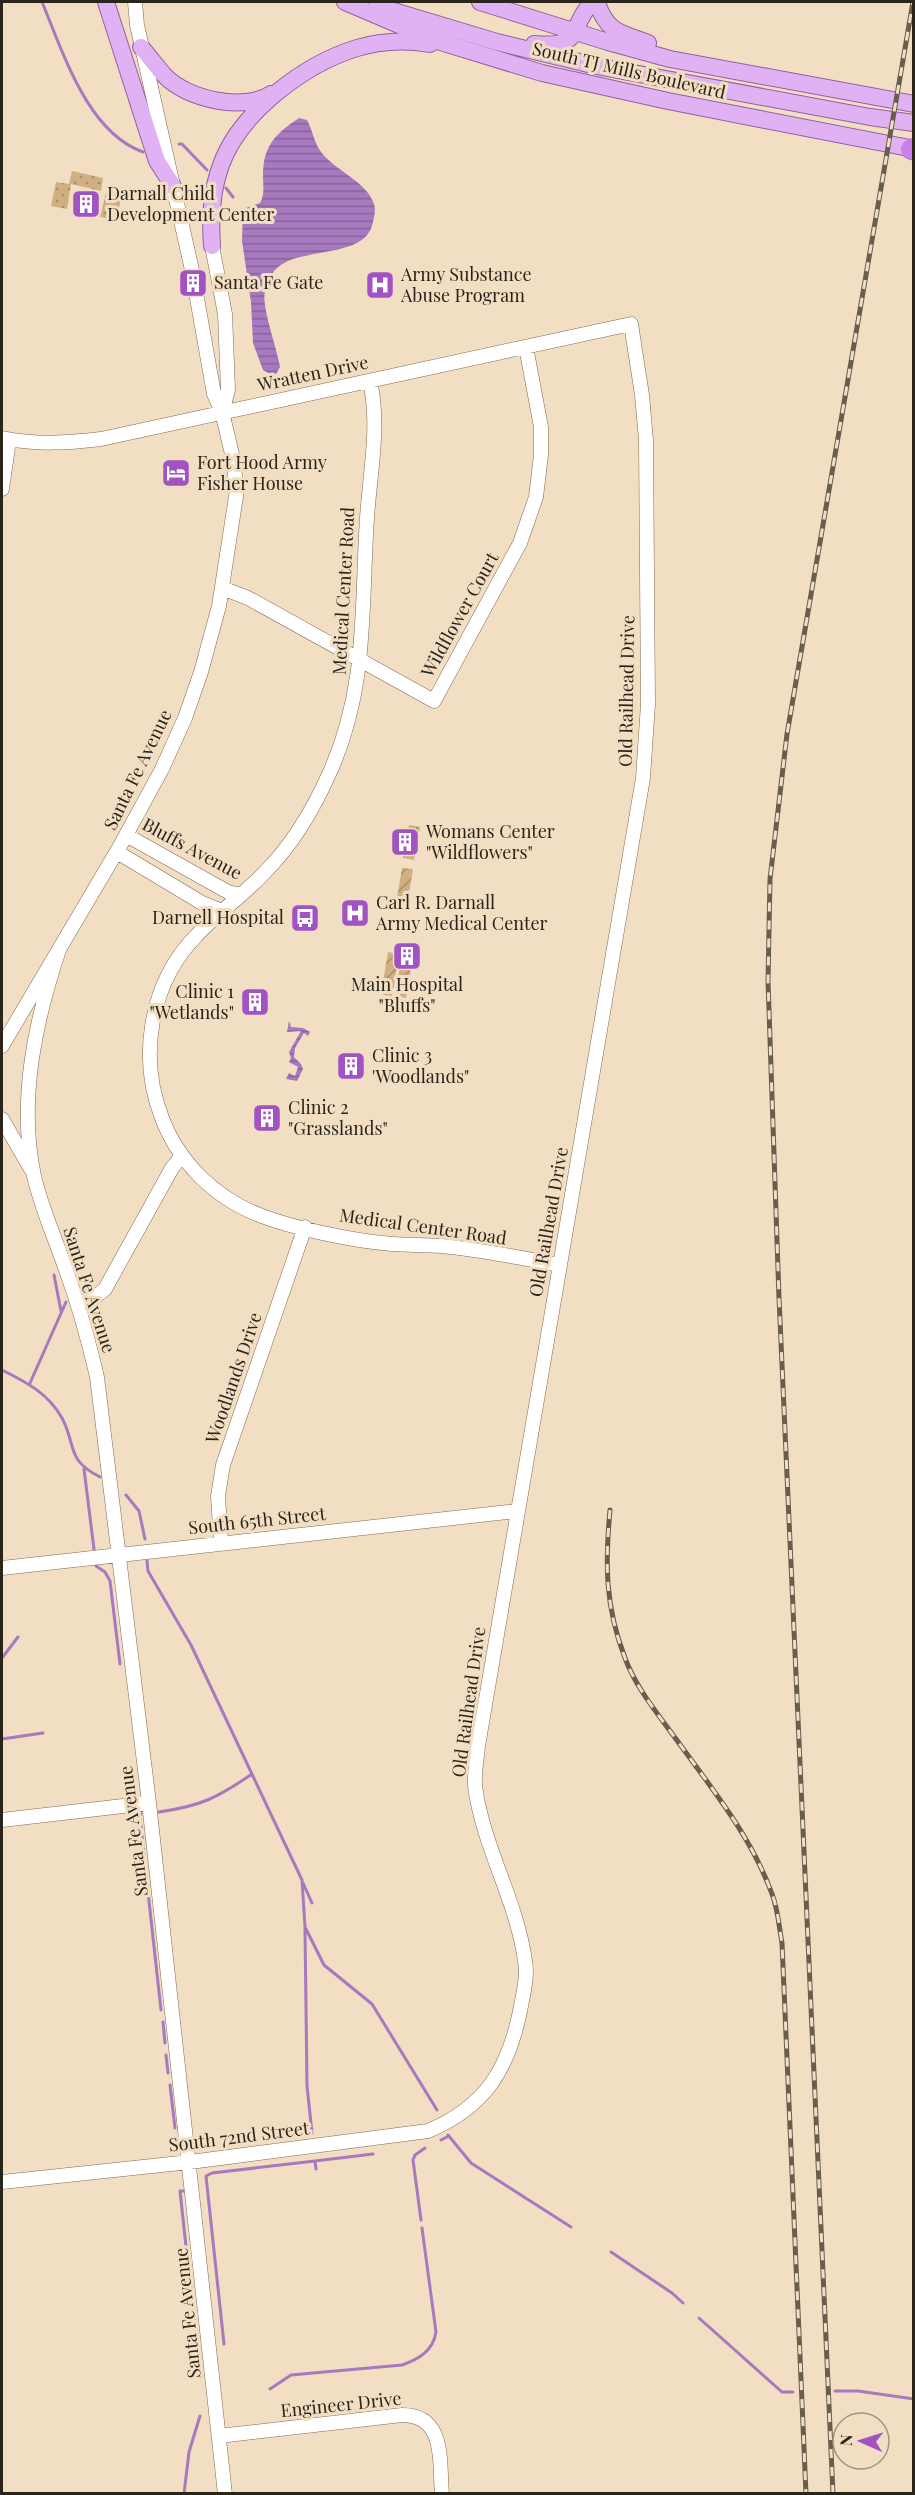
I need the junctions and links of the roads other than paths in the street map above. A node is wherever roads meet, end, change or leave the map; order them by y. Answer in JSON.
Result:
{"nodes":[{"id":1,"x":106,"y":2,"type":"edge"},
{"id":2,"x":135,"y":2,"type":"edge"},
{"id":3,"x":345,"y":2,"type":"edge"},
{"id":4,"x":362,"y":2,"type":"edge"},
{"id":5,"x":480,"y":2,"type":"edge"},
{"id":6,"x":506,"y":2,"type":"edge"},
{"id":7,"x":592,"y":2,"type":"edge"},
{"id":8,"x":597,"y":2,"type":"edge"},
{"id":9,"x":570,"y":30,"type":"junction"},
{"id":10,"x":497,"y":42,"type":"junction"},
{"id":11,"x":141,"y":46,"type":"junction"},
{"id":12,"x":466,"y":49,"type":"junction"},
{"id":13,"x":670,"y":59,"type":"junction"},
{"id":14,"x":287,"y":84,"type":"junction"},
{"id":15,"x":914,"y":98,"type":"edge"},
{"id":16,"x":880,"y":100,"type":"junction"},
{"id":17,"x":914,"y":104,"type":"edge"},
{"id":18,"x":914,"y":123,"type":"edge"},
{"id":19,"x":912,"y":149,"type":"edge"},
{"id":20,"x":173,"y":186,"type":"junction"},
{"id":21,"x":212,"y":246,"type":"joint"},
{"id":22,"x":631,"y":324,"type":"joint"},
{"id":23,"x":526,"y":347,"type":"junction"},
{"id":24,"x":370,"y":381,"type":"junction"},
{"id":25,"x":222,"y":412,"type":"junction"},
{"id":26,"x":5,"y":439,"type":"edge"},
{"id":27,"x":2,"y":489,"type":"edge"},
{"id":28,"x":222,"y":588,"type":"junction"},
{"id":29,"x":361,"y":660,"type":"junction"},
{"id":30,"x":126,"y":835,"type":"junction"},
{"id":31,"x":117,"y":852,"type":"junction"},
{"id":32,"x":241,"y":895,"type":"junction"},
{"id":33,"x":222,"y":911,"type":"junction"},
{"id":34,"x":59,"y":950,"type":"junction"},
{"id":35,"x":2,"y":1046,"type":"edge"},
{"id":36,"x":2,"y":1119,"type":"edge"},
{"id":37,"x":182,"y":1156,"type":"junction"},
{"id":38,"x":34,"y":1173,"type":"junction"},
{"id":39,"x":305,"y":1227,"type":"junction"},
{"id":40,"x":560,"y":1265,"type":"junction"},
{"id":41,"x":78,"y":1304,"type":"junction"},
{"id":42,"x":518,"y":1511,"type":"junction"},
{"id":43,"x":221,"y":1543,"type":"junction"},
{"id":44,"x":120,"y":1555,"type":"junction"},
{"id":45,"x":2,"y":1568,"type":"edge"},
{"id":46,"x":149,"y":1803,"type":"junction"},
{"id":47,"x":2,"y":1820,"type":"edge"},
{"id":48,"x":473,"y":2104,"type":"joint"},
{"id":49,"x":190,"y":2162,"type":"junction"},
{"id":50,"x":2,"y":2182,"type":"edge"},
{"id":51,"x":219,"y":2436,"type":"junction"},
{"id":52,"x":225,"y":2493,"type":"edge"},
{"id":53,"x":442,"y":2493,"type":"edge"}],
"edges":[{"from":1,"to":20,"type":"main road"},
{"from":2,"to":11,"type":"street","name":"Santa Fe Avenue"},
{"from":3,"to":12,"type":"main road","name":"South TJ Mills Boulevard"},
{"from":4,"to":10,"type":"main road","name":"South TJ Mills Boulevard"},
{"from":5,"to":9,"type":"main road","name":"South TJ Mills Boulevard"},
{"from":6,"to":9,"type":"main road"},
{"from":7,"to":9,"type":"main road"},
{"from":8,"to":13,"type":"main road"},
{"from":9,"to":10,"type":"main road"},
{"from":9,"to":13,"type":"main road","name":"South TJ Mills Boulevard"},
{"from":10,"to":18,"type":"main road","name":"South TJ Mills Boulevard"},
{"from":11,"to":14,"type":"main road"},
{"from":11,"to":20,"type":"street","name":"Santa Fe Avenue"},
{"from":12,"to":14,"type":"main road"},
{"from":12,"to":19,"type":"main road","name":"South TJ Mills Boulevard"},
{"from":13,"to":16,"type":"main road","name":"South TJ Mills Boulevard"},
{"from":14,"to":21,"type":"main road"},
{"from":15,"to":16,"type":"main road"},
{"from":16,"to":17,"type":"main road","name":"South TJ Mills Boulevard"},
{"from":20,"to":25,"type":"street","name":"Santa Fe Avenue"},
{"from":21,"to":25,"type":"street"},
{"from":22,"to":23,"type":"street","name":"Wratten Drive"},
{"from":22,"to":40,"type":"street","name":"Old Railhead Drive"},
{"from":23,"to":24,"type":"street","name":"Wratten Drive"},
{"from":23,"to":29,"type":"street","name":"Wildflower Court"},
{"from":24,"to":25,"type":"street","name":"Wratten Drive"},
{"from":24,"to":29,"type":"street","name":"Medical Center Road"},
{"from":25,"to":26,"type":"street","name":"Wratten Drive"},
{"from":25,"to":28,"type":"street","name":"Santa Fe Avenue"},
{"from":26,"to":27,"type":"street"},
{"from":28,"to":29,"type":"street","name":"Wildflower Court"},
{"from":28,"to":30,"type":"street","name":"Santa Fe Avenue"},
{"from":29,"to":32,"type":"street","name":"Medical Center Road"},
{"from":30,"to":31,"type":"street","name":"Santa Fe Avenue"},
{"from":30,"to":32,"type":"street","name":"Bluffs Avenue"},
{"from":31,"to":33,"type":"street"},
{"from":31,"to":34,"type":"street","name":"Santa Fe Avenue"},
{"from":32,"to":33,"type":"street","name":"Medical Center Road"},
{"from":33,"to":37,"type":"street","name":"Medical Center Road"},
{"from":34,"to":35,"type":"street","name":"Santa Fe Avenue"},
{"from":34,"to":38,"type":"street"},
{"from":36,"to":38,"type":"street"},
{"from":37,"to":39,"type":"street","name":"Medical Center Road"},
{"from":37,"to":41,"type":"street"},
{"from":38,"to":41,"type":"street","name":"Santa Fe Avenue"},
{"from":39,"to":40,"type":"street","name":"Medical Center Road"},
{"from":39,"to":43,"type":"street","name":"Woodlands Drive"},
{"from":40,"to":42,"type":"street","name":"Old Railhead Drive"},
{"from":41,"to":44,"type":"street","name":"Santa Fe Avenue"},
{"from":42,"to":43,"type":"street","name":"South 65th Street"},
{"from":42,"to":48,"type":"street","name":"Old Railhead Drive"},
{"from":43,"to":44,"type":"street","name":"South 65th Street"},
{"from":44,"to":45,"type":"street","name":"South 65th Street"},
{"from":44,"to":46,"type":"street","name":"Santa Fe Avenue"},
{"from":46,"to":47,"type":"street"},
{"from":46,"to":49,"type":"street","name":"Santa Fe Avenue"},
{"from":48,"to":49,"type":"street","name":"South 72nd Street"},
{"from":49,"to":50,"type":"street","name":"South 72nd Street"},
{"from":49,"to":51,"type":"street","name":"Santa Fe Avenue"},
{"from":51,"to":52,"type":"street","name":"Santa Fe Avenue"},
{"from":51,"to":53,"type":"street","name":"Engineer Drive"}]}
